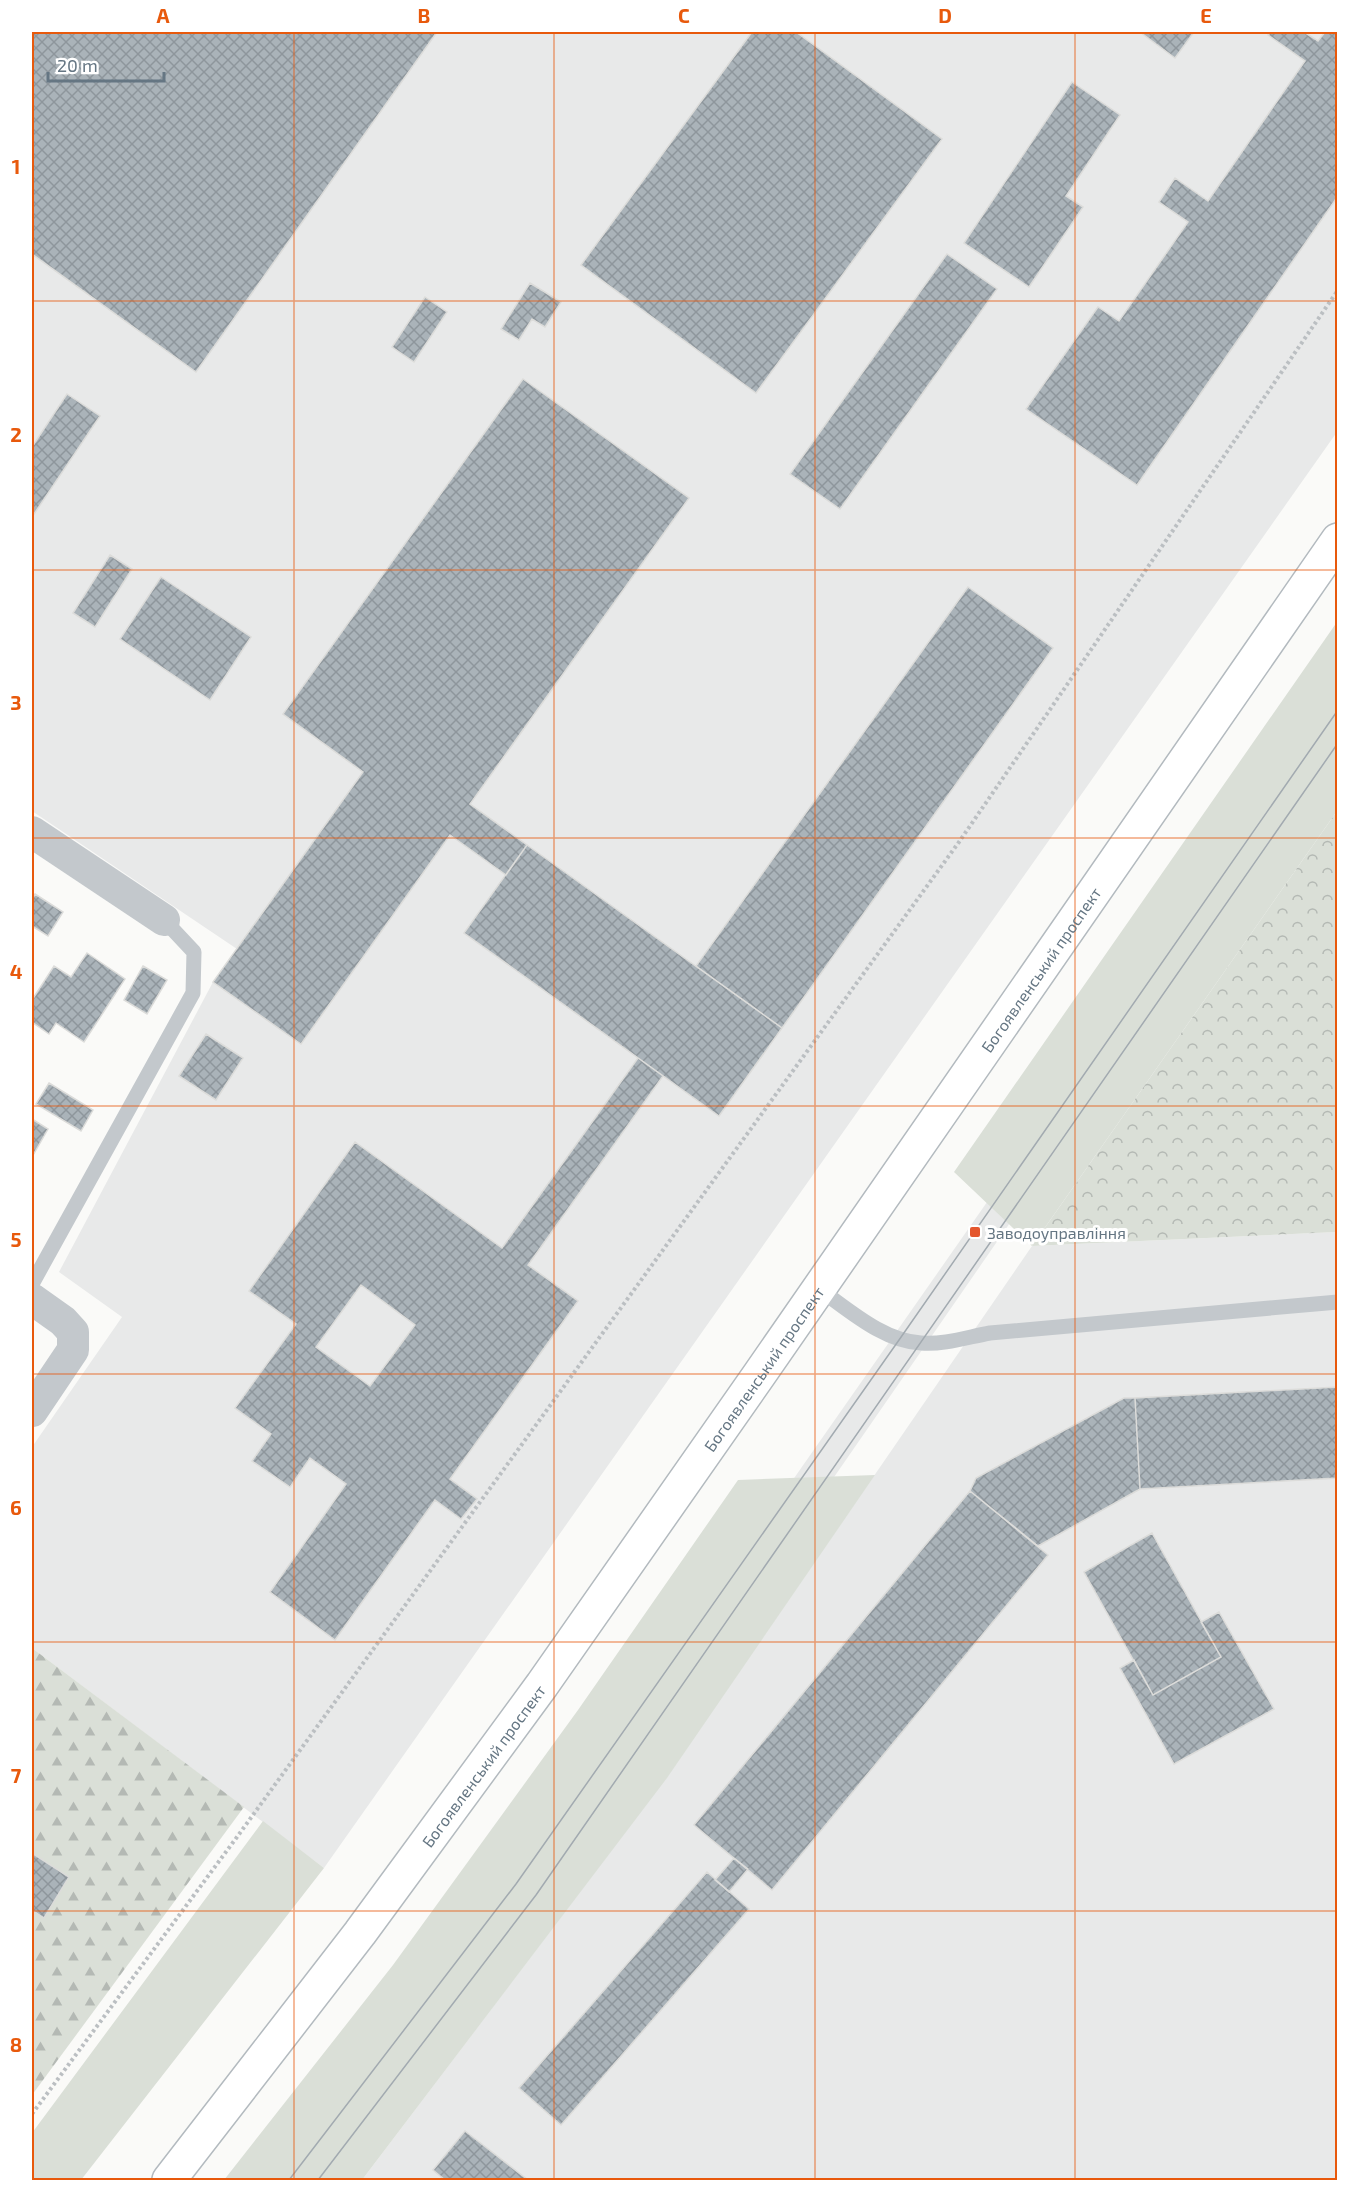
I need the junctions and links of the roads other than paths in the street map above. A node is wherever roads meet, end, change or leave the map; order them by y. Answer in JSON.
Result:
{"nodes":[{"id":1,"x":1338,"y":540,"type":"edge"},
{"id":2,"x":32,"y":832,"type":"edge"},
{"id":3,"x":164,"y":920,"type":"joint"},
{"id":4,"x":32,"y":1284,"type":"edge"},
{"id":5,"x":819,"y":1289,"type":"junction"},
{"id":6,"x":32,"y":1299,"type":"edge"},
{"id":7,"x":1338,"y":1302,"type":"edge"},
{"id":8,"x":32,"y":1411,"type":"edge"},
{"id":9,"x":169,"y":2181,"type":"edge"}],
"edges":[{"from":1,"to":5,"type":"main road","name":"Богоявленський проспект"},
{"from":2,"to":3,"type":"street"},
{"from":3,"to":4,"type":"lane"},
{"from":5,"to":7,"type":"lane"},
{"from":5,"to":9,"type":"main road","name":"Богоявленський проспект"},
{"from":6,"to":8,"type":"street"}]}
